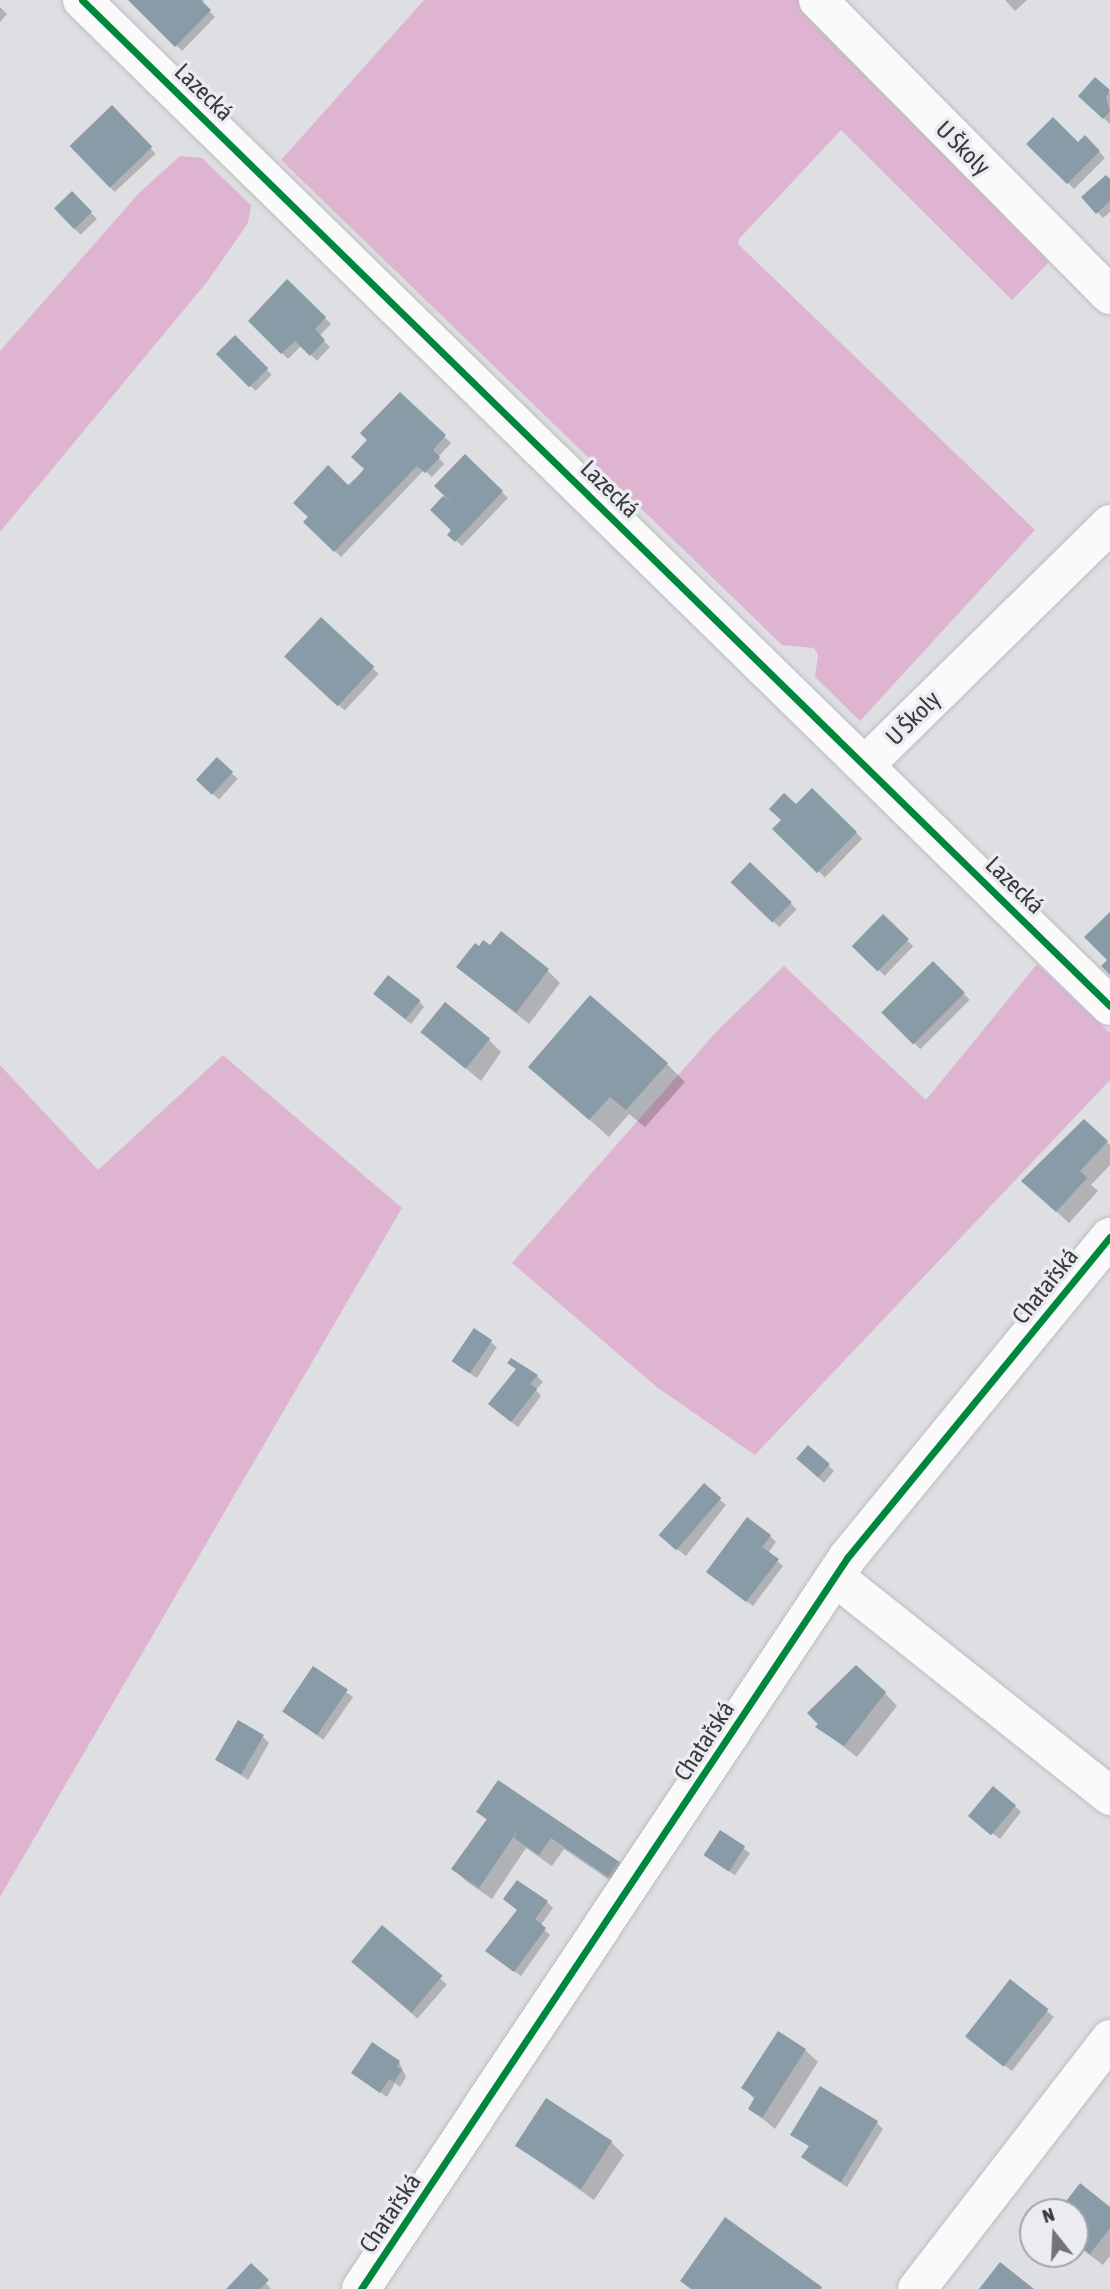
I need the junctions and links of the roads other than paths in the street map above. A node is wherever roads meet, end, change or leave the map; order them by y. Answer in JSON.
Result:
{"nodes":[{"id":1,"x":82,"y":0,"type":"edge"},
{"id":2,"x":818,"y":0,"type":"edge"},
{"id":3,"x":1110,"y":295,"type":"edge"},
{"id":4,"x":1110,"y":524,"type":"edge"},
{"id":5,"x":865,"y":765,"type":"junction"},
{"id":6,"x":1110,"y":1006,"type":"edge"},
{"id":7,"x":1110,"y":1237,"type":"edge"},
{"id":8,"x":835,"y":1577,"type":"junction"},
{"id":9,"x":1110,"y":1796,"type":"edge"},
{"id":10,"x":1110,"y":2039,"type":"edge"},
{"id":11,"x":361,"y":2289,"type":"edge"},
{"id":12,"x":917,"y":2289,"type":"edge"}],
"edges":[{"from":1,"to":5,"type":"street","name":"Lazecká"},
{"from":2,"to":3,"type":"street","name":"U Školy"},
{"from":4,"to":5,"type":"street","name":"U Školy"},
{"from":5,"to":6,"type":"street","name":"Lazecká"},
{"from":7,"to":8,"type":"street","name":"Chatařská"},
{"from":8,"to":9,"type":"street"},
{"from":8,"to":11,"type":"street","name":"Chatařská"},
{"from":10,"to":12,"type":"street"}]}
